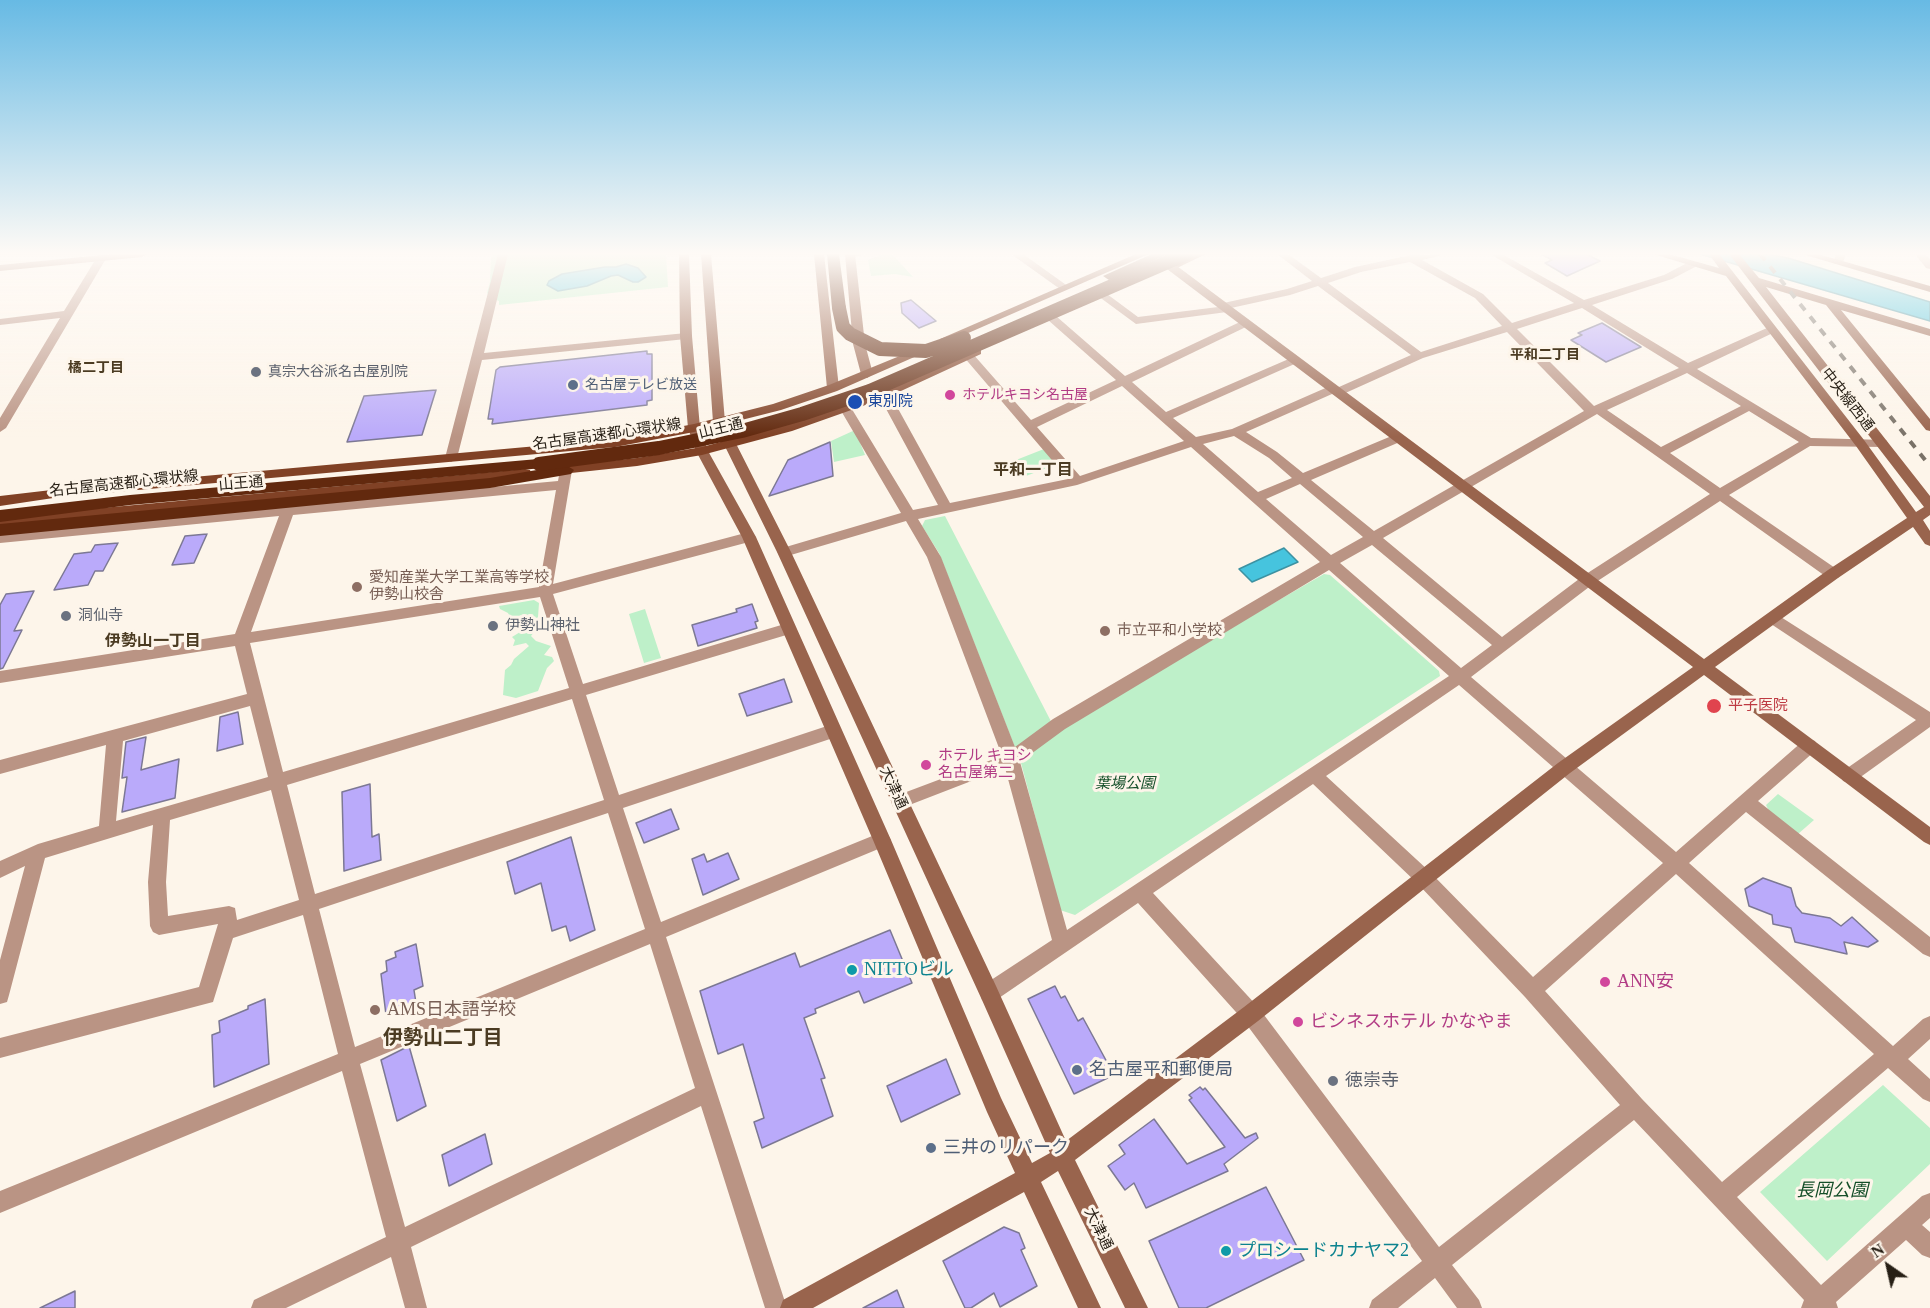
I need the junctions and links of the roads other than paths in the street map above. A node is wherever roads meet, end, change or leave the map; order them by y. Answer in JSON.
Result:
{"nodes":[{"id":1,"x":59,"y":315,"type":"edge"},
{"id":2,"x":67,"y":315,"type":"edge"},
{"id":3,"x":488,"y":315,"type":"edge"},
{"id":4,"x":685,"y":315,"type":"edge"},
{"id":5,"x":711,"y":315,"type":"edge"},
{"id":6,"x":825,"y":315,"type":"edge"},
{"id":7,"x":840,"y":315,"type":"edge"},
{"id":8,"x":856,"y":315,"type":"edge"},
{"id":9,"x":1001,"y":315,"type":"edge"},
{"id":10,"x":1018,"y":315,"type":"edge"},
{"id":11,"x":1045,"y":315,"type":"edge"},
{"id":12,"x":1059,"y":315,"type":"edge"},
{"id":13,"x":1129,"y":315,"type":"edge"},
{"id":14,"x":1174,"y":315,"type":"edge"},
{"id":15,"x":1236,"y":315,"type":"edge"},
{"id":16,"x":1364,"y":315,"type":"edge"},
{"id":17,"x":1496,"y":315,"type":"edge"},
{"id":18,"x":1548,"y":315,"type":"edge"},
{"id":19,"x":1601,"y":315,"type":"edge"},
{"id":20,"x":1760,"y":315,"type":"edge"},
{"id":21,"x":1782,"y":315,"type":"edge"},
{"id":22,"x":1840,"y":315,"type":"edge"},
{"id":23,"x":1871,"y":315,"type":"edge"},
{"id":24,"x":1052,"y":318,"type":"junction"},
{"id":25,"x":0,"y":322,"type":"edge"},
{"id":26,"x":1246,"y":323,"type":"junction"},
{"id":27,"x":1508,"y":328,"type":"junction"},
{"id":28,"x":1771,"y":330,"type":"junction"},
{"id":29,"x":1930,"y":333,"type":"edge"},
{"id":30,"x":686,"y":336,"type":"junction"},
{"id":31,"x":969,"y":356,"type":"junction"},
{"id":32,"x":1419,"y":356,"type":"junction"},
{"id":33,"x":477,"y":357,"type":"junction"},
{"id":34,"x":1295,"y":360,"type":"junction"},
{"id":35,"x":1686,"y":367,"type":"junction"},
{"id":36,"x":867,"y":374,"type":"junction"},
{"id":37,"x":1123,"y":381,"type":"junction"},
{"id":38,"x":833,"y":388,"type":"junction"},
{"id":39,"x":1335,"y":390,"type":"junction"},
{"id":40,"x":884,"y":394,"type":"junction"},
{"id":41,"x":1749,"y":406,"type":"junction"},
{"id":42,"x":846,"y":409,"type":"junction"},
{"id":43,"x":1595,"y":410,"type":"junction"},
{"id":44,"x":1164,"y":417,"type":"junction"},
{"id":45,"x":719,"y":422,"type":"junction"},
{"id":46,"x":1029,"y":426,"type":"junction"},
{"id":47,"x":1930,"y":426,"type":"edge"},
{"id":48,"x":0,"y":428,"type":"edge"},
{"id":49,"x":694,"y":428,"type":"junction"},
{"id":50,"x":1236,"y":432,"type":"junction"},
{"id":51,"x":1398,"y":438,"type":"junction"},
{"id":52,"x":1194,"y":442,"type":"junction"},
{"id":53,"x":1808,"y":442,"type":"junction"},
{"id":54,"x":1860,"y":443,"type":"junction"},
{"id":55,"x":1882,"y":443,"type":"junction"},
{"id":56,"x":730,"y":444,"type":"junction"},
{"id":57,"x":702,"y":451,"type":"junction"},
{"id":58,"x":1660,"y":453,"type":"junction"},
{"id":59,"x":451,"y":458,"type":"junction"},
{"id":60,"x":564,"y":477,"type":"junction"},
{"id":61,"x":1303,"y":480,"type":"junction"},
{"id":62,"x":1077,"y":481,"type":"junction"},
{"id":63,"x":1462,"y":486,"type":"junction"},
{"id":64,"x":1719,"y":495,"type":"junction"},
{"id":65,"x":1256,"y":498,"type":"junction"},
{"id":66,"x":0,"y":501,"type":"edge"},
{"id":67,"x":1930,"y":507,"type":"edge"},
{"id":68,"x":947,"y":509,"type":"junction"},
{"id":69,"x":288,"y":511,"type":"junction"},
{"id":70,"x":0,"y":516,"type":"edge"},
{"id":71,"x":908,"y":516,"type":"junction"},
{"id":72,"x":1914,"y":519,"type":"junction"},
{"id":73,"x":0,"y":525,"type":"edge"},
{"id":74,"x":0,"y":530,"type":"edge"},
{"id":75,"x":749,"y":537,"type":"junction"},
{"id":76,"x":0,"y":538,"type":"edge"},
{"id":77,"x":1374,"y":538,"type":"junction"},
{"id":78,"x":1930,"y":541,"type":"edge"},
{"id":79,"x":784,"y":552,"type":"junction"},
{"id":80,"x":1329,"y":563,"type":"junction"},
{"id":81,"x":1833,"y":574,"type":"junction"},
{"id":82,"x":1588,"y":580,"type":"junction"},
{"id":83,"x":545,"y":591,"type":"junction"},
{"id":84,"x":1773,"y":618,"type":"junction"},
{"id":85,"x":788,"y":629,"type":"junction"},
{"id":86,"x":241,"y":639,"type":"junction"},
{"id":87,"x":1503,"y":646,"type":"junction"},
{"id":88,"x":1705,"y":668,"type":"junction"},
{"id":89,"x":0,"y":677,"type":"edge"},
{"id":90,"x":1460,"y":677,"type":"junction"},
{"id":91,"x":577,"y":693,"type":"junction"},
{"id":92,"x":257,"y":698,"type":"junction"},
{"id":93,"x":1929,"y":719,"type":"edge"},
{"id":94,"x":833,"y":731,"type":"junction"},
{"id":95,"x":115,"y":736,"type":"junction"},
{"id":96,"x":1809,"y":746,"type":"junction"},
{"id":97,"x":1011,"y":759,"type":"junction"},
{"id":98,"x":0,"y":767,"type":"edge"},
{"id":99,"x":1564,"y":768,"type":"junction"},
{"id":100,"x":1313,"y":774,"type":"junction"},
{"id":101,"x":1849,"y":776,"type":"junction"},
{"id":102,"x":278,"y":781,"type":"junction"},
{"id":103,"x":899,"y":802,"type":"junction"},
{"id":104,"x":1746,"y":802,"type":"junction"},
{"id":105,"x":613,"y":803,"type":"junction"},
{"id":106,"x":162,"y":816,"type":"junction"},
{"id":107,"x":107,"y":831,"type":"junction"},
{"id":108,"x":1930,"y":837,"type":"edge"},
{"id":109,"x":882,"y":840,"type":"junction"},
{"id":110,"x":38,"y":852,"type":"junction"},
{"id":111,"x":1676,"y":863,"type":"junction"},
{"id":112,"x":0,"y":870,"type":"edge"},
{"id":113,"x":1423,"y":877,"type":"junction"},
{"id":114,"x":1141,"y":893,"type":"junction"},
{"id":115,"x":310,"y":905,"type":"junction"},
{"id":116,"x":226,"y":932,"type":"junction"},
{"id":117,"x":654,"y":932,"type":"junction"},
{"id":118,"x":1062,"y":944,"type":"junction"},
{"id":119,"x":1930,"y":948,"type":"edge"},
{"id":120,"x":1532,"y":990,"type":"junction"},
{"id":121,"x":989,"y":993,"type":"junction"},
{"id":122,"x":0,"y":995,"type":"edge"},
{"id":123,"x":1251,"y":1014,"type":"junction"},
{"id":124,"x":1930,"y":1026,"type":"edge"},
{"id":125,"x":0,"y":1048,"type":"edge"},
{"id":126,"x":1891,"y":1056,"type":"junction"},
{"id":127,"x":349,"y":1060,"type":"junction"},
{"id":128,"x":1930,"y":1092,"type":"edge"},
{"id":129,"x":706,"y":1093,"type":"junction"},
{"id":130,"x":1635,"y":1106,"type":"junction"},
{"id":131,"x":1062,"y":1157,"type":"junction"},
{"id":132,"x":1028,"y":1178,"type":"junction"},
{"id":133,"x":1722,"y":1196,"type":"junction"},
{"id":134,"x":0,"y":1202,"type":"edge"},
{"id":135,"x":1930,"y":1204,"type":"edge"},
{"id":136,"x":1906,"y":1225,"type":"junction"},
{"id":137,"x":400,"y":1241,"type":"junction"},
{"id":138,"x":1930,"y":1246,"type":"edge"},
{"id":139,"x":1437,"y":1263,"type":"junction"},
{"id":140,"x":821,"y":1301,"type":"edge"},
{"id":141,"x":1820,"y":1306,"type":"edge"},
{"id":142,"x":262,"y":1308,"type":"edge"},
{"id":143,"x":416,"y":1308,"type":"edge"},
{"id":144,"x":776,"y":1308,"type":"edge"},
{"id":145,"x":791,"y":1308,"type":"edge"},
{"id":146,"x":1090,"y":1308,"type":"edge"},
{"id":147,"x":1137,"y":1308,"type":"edge"},
{"id":148,"x":1380,"y":1308,"type":"edge"},
{"id":149,"x":1471,"y":1308,"type":"edge"}],
"edges":[{"from":1,"to":25,"type":"street"},
{"from":2,"to":48,"type":"street"},
{"from":3,"to":33,"type":"street"},
{"from":4,"to":30,"type":"street","name":"大津通"},
{"from":5,"to":45,"type":"street","name":"大津通"},
{"from":6,"to":38,"type":"street"},
{"from":7,"to":10,"type":"highway","bridge":true},
{"from":8,"to":36,"type":"street"},
{"from":9,"to":36,"type":"main road","name":"山王通"},
{"from":11,"to":70,"type":"highway","name":"名古屋高速都心環状線","bridge":true},
{"from":12,"to":24,"type":"main road","name":"山王通"},
{"from":13,"to":14,"type":"street"},
{"from":15,"to":26,"type":"street"},
{"from":16,"to":32,"type":"street"},
{"from":17,"to":27,"type":"street"},
{"from":18,"to":27,"type":"street"},
{"from":19,"to":35,"type":"street"},
{"from":20,"to":28,"type":"street","name":"中央線西通"},
{"from":21,"to":55,"type":"street","name":"中央線西通"},
{"from":22,"to":47,"type":"street"},
{"from":23,"to":29,"type":"street"},
{"from":24,"to":31,"type":"main road","name":"山王通"},
{"from":24,"to":37,"type":"street"},
{"from":26,"to":34,"type":"street"},
{"from":26,"to":37,"type":"street"},
{"from":27,"to":32,"type":"street"},
{"from":27,"to":43,"type":"street"},
{"from":28,"to":35,"type":"street"},
{"from":28,"to":54,"type":"street","name":"中央線西通"},
{"from":30,"to":33,"type":"street"},
{"from":30,"to":49,"type":"street","name":"大津通"},
{"from":31,"to":40,"type":"main road","name":"山王通"},
{"from":31,"to":46,"type":"street"},
{"from":32,"to":39,"type":"street"},
{"from":33,"to":59,"type":"street"},
{"from":34,"to":39,"type":"street"},
{"from":34,"to":44,"type":"street"},
{"from":35,"to":41,"type":"street"},
{"from":35,"to":43,"type":"street"},
{"from":36,"to":38,"type":"main road","name":"山王通"},
{"from":37,"to":44,"type":"street"},
{"from":37,"to":46,"type":"street"},
{"from":38,"to":45,"type":"main road","name":"山王通"},
{"from":39,"to":50,"type":"street"},
{"from":39,"to":51,"type":"street"},
{"from":40,"to":42,"type":"main road","name":"山王通"},
{"from":40,"to":68,"type":"street"},
{"from":41,"to":53,"type":"street"},
{"from":41,"to":58,"type":"street"},
{"from":42,"to":56,"type":"main road","name":"山王通"},
{"from":42,"to":71,"type":"street"},
{"from":43,"to":58,"type":"street"},
{"from":43,"to":63,"type":"street"},
{"from":44,"to":52,"type":"street"},
{"from":45,"to":49,"type":"main road","name":"山王通"},
{"from":45,"to":56,"type":"street","name":"大津通"},
{"from":46,"to":62,"type":"street"},
{"from":49,"to":57,"type":"street","name":"大津通"},
{"from":49,"to":59,"type":"main road","name":"山王通"},
{"from":50,"to":52,"type":"street"},
{"from":50,"to":61,"type":"street"},
{"from":51,"to":61,"type":"street"},
{"from":51,"to":63,"type":"street"},
{"from":52,"to":62,"type":"street"},
{"from":52,"to":65,"type":"street"},
{"from":53,"to":54,"type":"street"},
{"from":53,"to":64,"type":"street"},
{"from":54,"to":55,"type":"street"},
{"from":54,"to":72,"type":"street","name":"中央線西通"},
{"from":55,"to":67,"type":"street","name":"中央線西通"},
{"from":56,"to":57,"type":"main road","name":"山王通"},
{"from":56,"to":79,"type":"street","name":"大津通"},
{"from":57,"to":60,"type":"main road","name":"山王通"},
{"from":57,"to":75,"type":"street","name":"大津通"},
{"from":58,"to":64,"type":"street"},
{"from":59,"to":66,"type":"main road","name":"山王通"},
{"from":60,"to":69,"type":"street","name":"山王通"},
{"from":60,"to":73,"type":"main road","name":"山王通"},
{"from":60,"to":74,"type":"highway"},
{"from":60,"to":83,"type":"street"},
{"from":61,"to":65,"type":"street"},
{"from":61,"to":77,"type":"street"},
{"from":62,"to":68,"type":"street"},
{"from":63,"to":77,"type":"street"},
{"from":63,"to":82,"type":"street"},
{"from":64,"to":81,"type":"street"},
{"from":64,"to":82,"type":"street"},
{"from":65,"to":80,"type":"street"},
{"from":67,"to":72,"type":"street"},
{"from":68,"to":71,"type":"street"},
{"from":69,"to":76,"type":"street","name":"山王通"},
{"from":69,"to":86,"type":"street"},
{"from":71,"to":79,"type":"street"},
{"from":71,"to":97,"type":"street"},
{"from":72,"to":78,"type":"street","name":"中央線西通"},
{"from":72,"to":81,"type":"street"},
{"from":75,"to":83,"type":"street"},
{"from":75,"to":85,"type":"street","name":"大津通"},
{"from":77,"to":80,"type":"street"},
{"from":77,"to":87,"type":"street"},
{"from":79,"to":103,"type":"street","name":"大津通"},
{"from":80,"to":90,"type":"street"},
{"from":80,"to":97,"type":"street"},
{"from":81,"to":84,"type":"street"},
{"from":82,"to":87,"type":"street"},
{"from":82,"to":88,"type":"street"},
{"from":83,"to":86,"type":"street"},
{"from":83,"to":91,"type":"street"},
{"from":84,"to":88,"type":"street"},
{"from":84,"to":93,"type":"street"},
{"from":85,"to":91,"type":"street"},
{"from":85,"to":94,"type":"street","name":"大津通"},
{"from":86,"to":89,"type":"street"},
{"from":86,"to":92,"type":"street"},
{"from":87,"to":90,"type":"street"},
{"from":88,"to":96,"type":"street"},
{"from":88,"to":99,"type":"street"},
{"from":90,"to":99,"type":"street"},
{"from":90,"to":100,"type":"street"},
{"from":91,"to":102,"type":"street"},
{"from":91,"to":105,"type":"street"},
{"from":92,"to":95,"type":"street"},
{"from":92,"to":102,"type":"street"},
{"from":93,"to":101,"type":"street"},
{"from":94,"to":105,"type":"street"},
{"from":94,"to":109,"type":"street","name":"大津通"},
{"from":95,"to":98,"type":"street"},
{"from":95,"to":107,"type":"street"},
{"from":96,"to":101,"type":"street"},
{"from":96,"to":104,"type":"street"},
{"from":97,"to":103,"type":"street"},
{"from":97,"to":118,"type":"street"},
{"from":99,"to":111,"type":"street"},
{"from":99,"to":113,"type":"street"},
{"from":100,"to":113,"type":"street"},
{"from":100,"to":114,"type":"street"},
{"from":101,"to":108,"type":"street"},
{"from":102,"to":106,"type":"street"},
{"from":102,"to":115,"type":"street"},
{"from":103,"to":121,"type":"street","name":"大津通"},
{"from":104,"to":111,"type":"street"},
{"from":104,"to":119,"type":"street"},
{"from":105,"to":115,"type":"street"},
{"from":105,"to":117,"type":"street"},
{"from":106,"to":107,"type":"street"},
{"from":106,"to":116,"type":"street"},
{"from":107,"to":110,"type":"street"},
{"from":109,"to":117,"type":"street"},
{"from":109,"to":132,"type":"street","name":"大津通"},
{"from":110,"to":112,"type":"street"},
{"from":110,"to":122,"type":"street"},
{"from":111,"to":120,"type":"street"},
{"from":111,"to":126,"type":"street"},
{"from":113,"to":120,"type":"street"},
{"from":113,"to":123,"type":"street"},
{"from":114,"to":118,"type":"street"},
{"from":114,"to":123,"type":"street"},
{"from":115,"to":116,"type":"street"},
{"from":115,"to":127,"type":"street"},
{"from":116,"to":125,"type":"street"},
{"from":117,"to":127,"type":"street"},
{"from":117,"to":129,"type":"street"},
{"from":118,"to":121,"type":"street"},
{"from":120,"to":130,"type":"street"},
{"from":121,"to":131,"type":"street","name":"大津通"},
{"from":123,"to":131,"type":"street"},
{"from":123,"to":139,"type":"street"},
{"from":124,"to":126,"type":"street"},
{"from":126,"to":128,"type":"street"},
{"from":126,"to":133,"type":"street"},
{"from":127,"to":134,"type":"street"},
{"from":127,"to":137,"type":"street"},
{"from":129,"to":137,"type":"street"},
{"from":129,"to":144,"type":"street"},
{"from":130,"to":133,"type":"street"},
{"from":130,"to":139,"type":"street"},
{"from":131,"to":132,"type":"street"},
{"from":131,"to":147,"type":"street","name":"大津通"},
{"from":132,"to":140,"type":"street"},
{"from":132,"to":146,"type":"street","name":"大津通"},
{"from":133,"to":141,"type":"street"},
{"from":135,"to":136,"type":"street"},
{"from":136,"to":138,"type":"street"},
{"from":136,"to":141,"type":"street"},
{"from":137,"to":142,"type":"street"},
{"from":137,"to":143,"type":"street"},
{"from":139,"to":148,"type":"street"},
{"from":139,"to":149,"type":"street"},
{"from":140,"to":145,"type":"street"}]}
